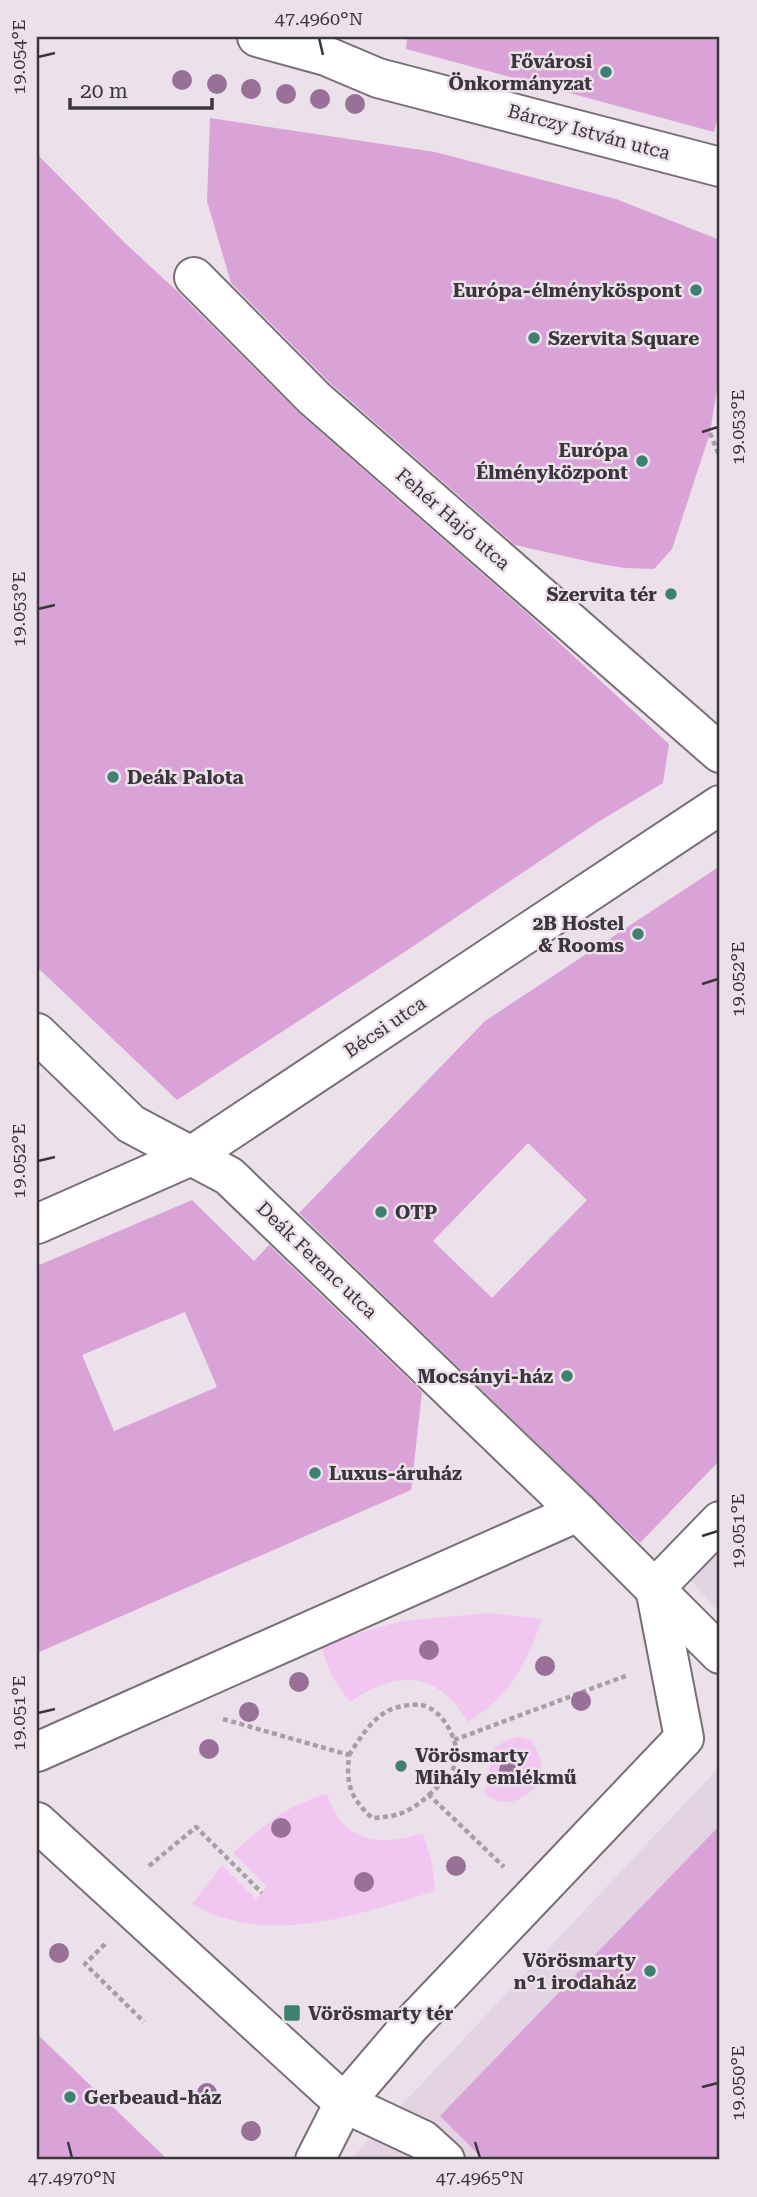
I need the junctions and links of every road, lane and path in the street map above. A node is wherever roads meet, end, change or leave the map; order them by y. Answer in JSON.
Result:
{"nodes":[{"id":1,"x":257,"y":37,"type":"edge"},
{"id":2,"x":720,"y":167,"type":"edge"},
{"id":3,"x":194,"y":277,"type":"dead end"},
{"id":4,"x":710,"y":433,"type":"dead end"},
{"id":5,"x":720,"y":458,"type":"edge"},
{"id":6,"x":720,"y":753,"type":"edge"},
{"id":7,"x":720,"y":805,"type":"edge"},
{"id":8,"x":37,"y":1033,"type":"edge"},
{"id":9,"x":191,"y":1156,"type":"junction"},
{"id":10,"x":37,"y":1224,"type":"edge"},
{"id":11,"x":578,"y":1512,"type":"junction"},
{"id":12,"x":720,"y":1521,"type":"edge"},
{"id":13,"x":655,"y":1588,"type":"junction"},
{"id":14,"x":720,"y":1654,"type":"edge"},
{"id":15,"x":668,"y":1660,"type":"junction"},
{"id":16,"x":218,"y":1718,"type":"dead end"},
{"id":17,"x":454,"y":1740,"type":"junction"},
{"id":18,"x":37,"y":1752,"type":"edge"},
{"id":19,"x":349,"y":1755,"type":"junction"},
{"id":20,"x":429,"y":1795,"type":"junction"},
{"id":21,"x":37,"y":1822,"type":"edge"},
{"id":22,"x":262,"y":1893,"type":"dead end"},
{"id":23,"x":115,"y":1894,"type":"junction"},
{"id":24,"x":534,"y":1896,"type":"junction"},
{"id":25,"x":106,"y":1985,"type":"dead end"},
{"id":26,"x":144,"y":2022,"type":"dead end"},
{"id":27,"x":344,"y":2103,"type":"junction"},
{"id":28,"x":434,"y":2150,"type":"edge"},
{"id":29,"x":315,"y":2160,"type":"edge"}],
"edges":[{"from":1,"to":2,"type":"street","name":"Bárczy István utca"},
{"from":3,"to":6,"type":"street","name":"Fehér Hajó utca"},
{"from":4,"to":5,"type":"path"},
{"from":7,"to":9,"type":"street","name":"Bécsi utca"},
{"from":8,"to":9,"type":"street","name":"Deák Ferenc utca"},
{"from":9,"to":10,"type":"street","name":"Bécsi utca"},
{"from":9,"to":11,"type":"street","name":"Deák Ferenc utca"},
{"from":11,"to":13,"type":"street"},
{"from":11,"to":18,"type":"street"},
{"from":12,"to":13,"type":"street"},
{"from":13,"to":14,"type":"street"},
{"from":13,"to":15,"type":"street"},
{"from":15,"to":17,"type":"path"},
{"from":15,"to":24,"type":"street"},
{"from":16,"to":19,"type":"path"},
{"from":17,"to":19,"type":"path"},
{"from":17,"to":20,"type":"path"},
{"from":19,"to":20,"type":"path"},
{"from":20,"to":24,"type":"path"},
{"from":21,"to":23,"type":"street"},
{"from":22,"to":23,"type":"path"},
{"from":23,"to":27,"type":"street"},
{"from":24,"to":27,"type":"street"},
{"from":25,"to":26,"type":"path"},
{"from":27,"to":28,"type":"street"},
{"from":27,"to":29,"type":"street"}]}
